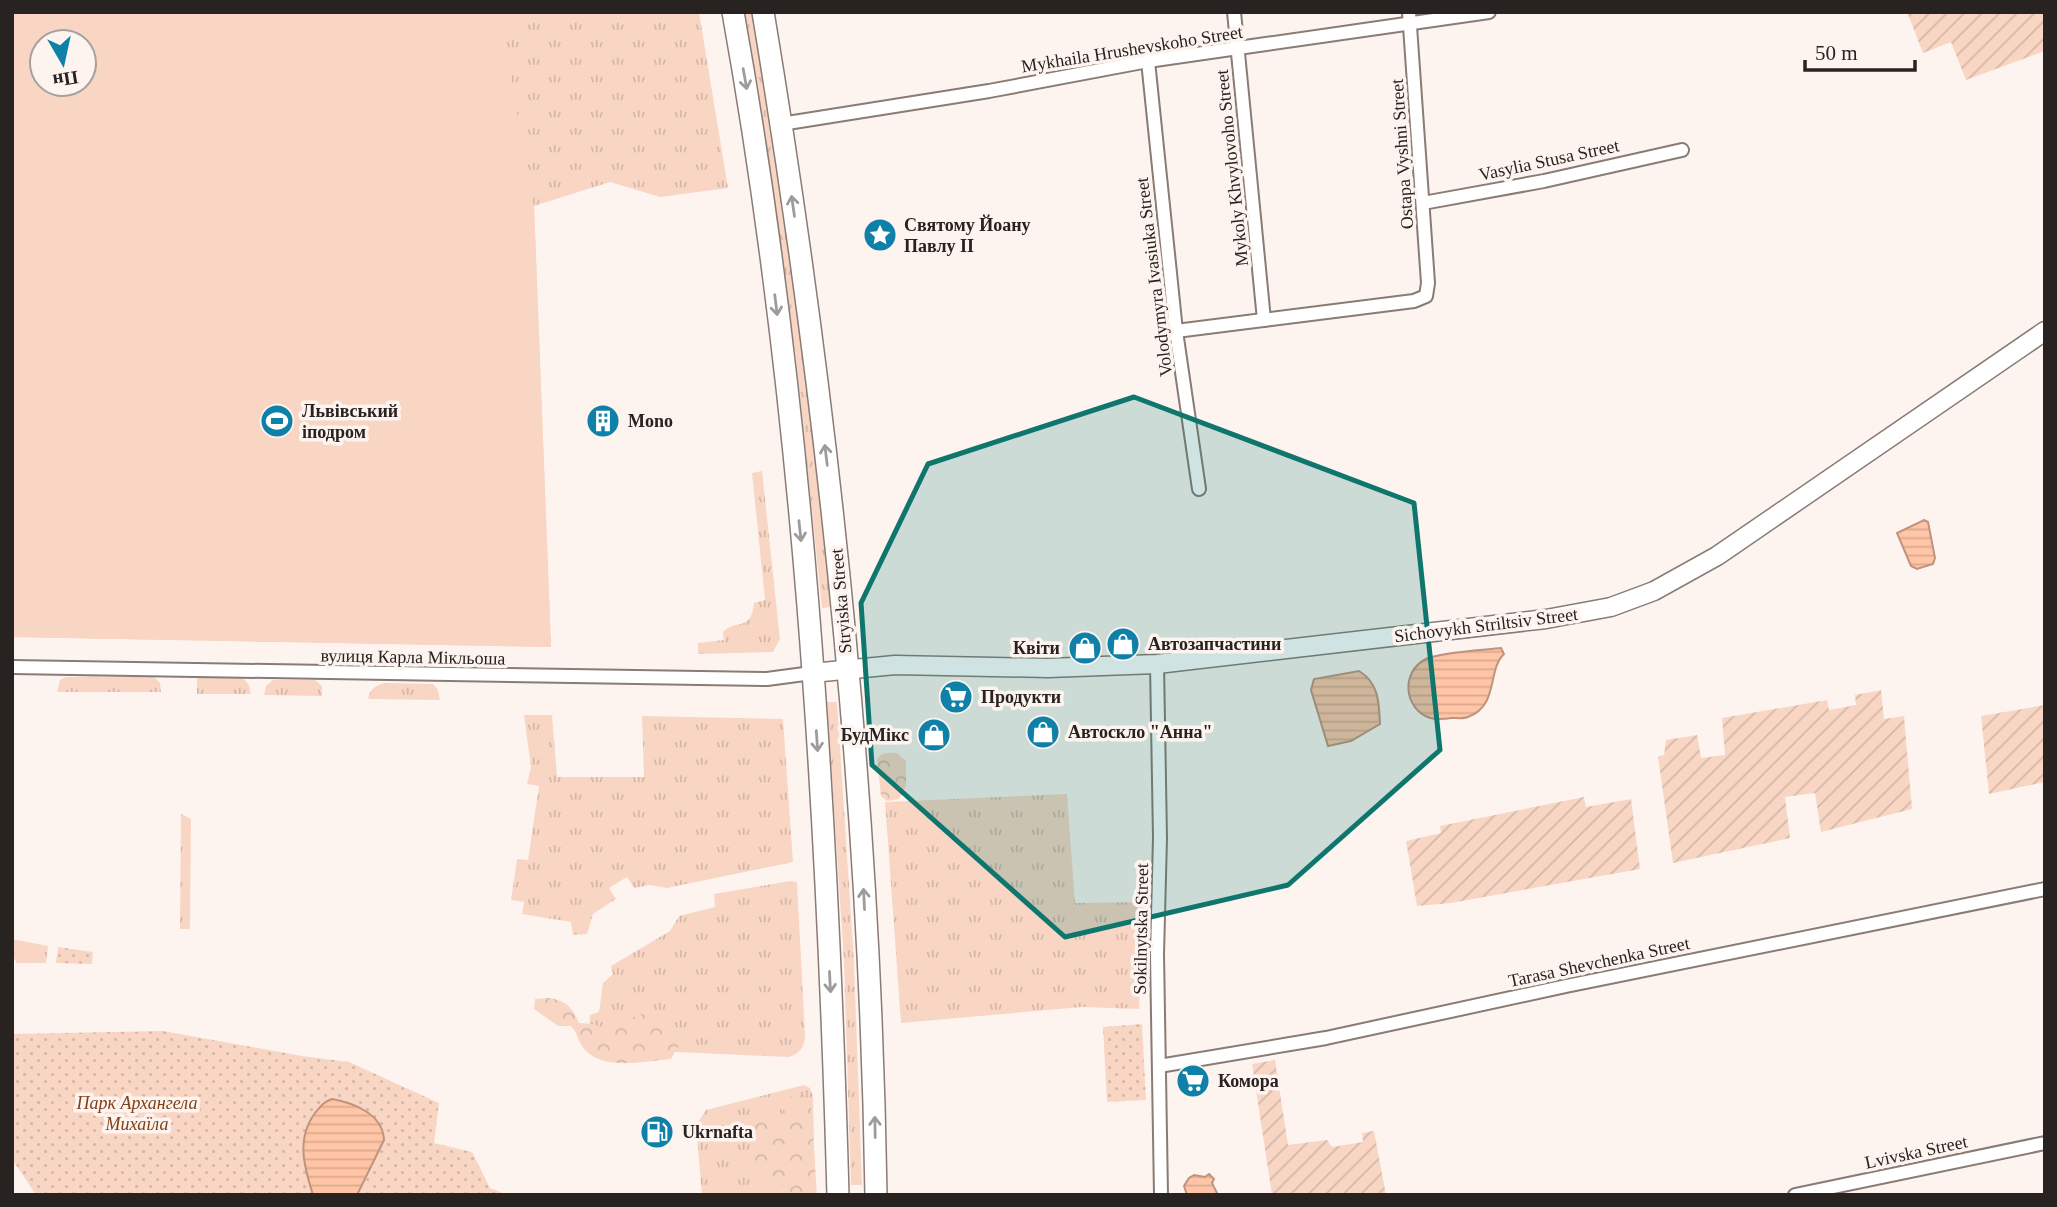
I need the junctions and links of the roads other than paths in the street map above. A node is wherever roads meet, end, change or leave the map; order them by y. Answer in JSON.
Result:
{"nodes":[{"id":1,"x":733,"y":12,"type":"edge"},
{"id":2,"x":763,"y":12,"type":"edge"},
{"id":3,"x":1234,"y":12,"type":"edge"},
{"id":4,"x":1489,"y":12,"type":"edge"},
{"id":5,"x":1410,"y":19,"type":"edge"},
{"id":6,"x":1238,"y":50,"type":"junction"},
{"id":7,"x":1148,"y":61,"type":"junction"},
{"id":8,"x":781,"y":124,"type":"junction"},
{"id":9,"x":1682,"y":150,"type":"dead end"},
{"id":10,"x":1423,"y":203,"type":"junction"},
{"id":11,"x":1264,"y":320,"type":"junction"},
{"id":12,"x":1176,"y":331,"type":"junction"},
{"id":13,"x":2045,"y":331,"type":"edge"},
{"id":14,"x":1199,"y":489,"type":"dead end"},
{"id":15,"x":1157,"y":664,"type":"junction"},
{"id":16,"x":12,"y":667,"type":"edge"},
{"id":17,"x":848,"y":669,"type":"junction"},
{"id":18,"x":812,"y":673,"type":"junction"},
{"id":19,"x":2045,"y":889,"type":"edge"},
{"id":20,"x":1159,"y":1066,"type":"junction"},
{"id":21,"x":2045,"y":1143,"type":"edge"},
{"id":22,"x":838,"y":1195,"type":"edge"},
{"id":23,"x":876,"y":1195,"type":"edge"},
{"id":24,"x":1161,"y":1195,"type":"edge"},
{"id":25,"x":1795,"y":1195,"type":"edge"}],
"edges":[{"from":1,"to":18,"type":"main road","name":"Stryiska Street","one_way":true},
{"from":2,"to":8,"type":"main road","name":"Stryiska Street"},
{"from":3,"to":6,"type":"street","name":"Mykoly Khvylovoho Street"},
{"from":4,"to":5,"type":"street","name":"Mykhaila Hrushevskoho Street"},
{"from":5,"to":6,"type":"street","name":"Mykhaila Hrushevskoho Street"},
{"from":5,"to":10,"type":"street","name":"Ostapa Vyshni Street"},
{"from":6,"to":7,"type":"street","name":"Mykhaila Hrushevskoho Street"},
{"from":6,"to":11,"type":"street","name":"Mykoly Khvylovoho Street"},
{"from":7,"to":8,"type":"street","name":"Mykhaila Hrushevskoho Street"},
{"from":7,"to":12,"type":"street","name":"Volodymyra Ivasiuka Street"},
{"from":17,"to":8,"type":"main road","name":"Stryiska Street","one_way":true},
{"from":9,"to":10,"type":"street","name":"Vasylia Stusa Street"},
{"from":10,"to":11,"type":"street","name":"Ostapa Vyshni Street"},
{"from":11,"to":12,"type":"street"},
{"from":12,"to":14,"type":"street","name":"Volodymyra Ivasiuka Street"},
{"from":13,"to":15,"type":"street","name":"Sichovykh Striltsiv Street"},
{"from":15,"to":17,"type":"street","name":"Sichovykh Striltsiv Street"},
{"from":15,"to":20,"type":"street","name":"Sokilnytska Street"},
{"from":16,"to":18,"type":"street","name":"вулиця Карла Мікльоша"},
{"from":17,"to":18,"type":"street","name":"Sichovykh Striltsiv Street"},
{"from":23,"to":17,"type":"main road","name":"Stryiska Street","one_way":true},
{"from":18,"to":22,"type":"main road","name":"Stryiska Street","one_way":true},
{"from":19,"to":20,"type":"street","name":"Tarasa Shevchenka Street"},
{"from":20,"to":24,"type":"street","name":"Sokilnytska Street"},
{"from":21,"to":25,"type":"street","name":"Lvivska Street"}]}
